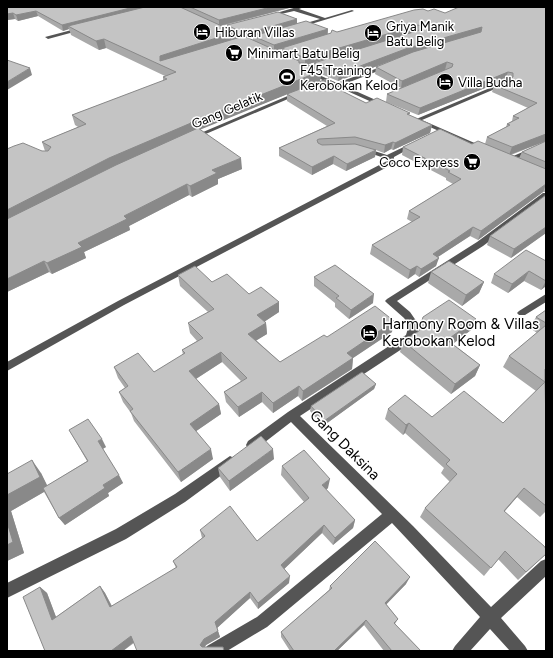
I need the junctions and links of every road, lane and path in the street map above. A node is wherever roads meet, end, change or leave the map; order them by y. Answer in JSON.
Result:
{"nodes":[{"id":1,"x":302,"y":7,"type":"edge"},
{"id":2,"x":293,"y":8,"type":"edge"},
{"id":3,"x":352,"y":11,"type":"dead end"},
{"id":4,"x":262,"y":18,"type":"edge"},
{"id":5,"x":324,"y":20,"type":"junction"},
{"id":6,"x":85,"y":28,"type":"edge"},
{"id":7,"x":296,"y":28,"type":"edge"},
{"id":8,"x":48,"y":37,"type":"dead end"},
{"id":9,"x":394,"y":63,"type":"edge"},
{"id":10,"x":310,"y":67,"type":"edge"},
{"id":11,"x":508,"y":82,"type":"edge"},
{"id":12,"x":338,"y":85,"type":"junction"},
{"id":13,"x":308,"y":90,"type":"edge"},
{"id":14,"x":383,"y":99,"type":"edge"},
{"id":15,"x":376,"y":102,"type":"junction"},
{"id":16,"x":389,"y":108,"type":"edge"},
{"id":17,"x":410,"y":117,"type":"edge"},
{"id":18,"x":417,"y":120,"type":"junction"},
{"id":19,"x":441,"y":131,"type":"junction"},
{"id":20,"x":184,"y":141,"type":"edge"},
{"id":21,"x":546,"y":144,"type":"edge"},
{"id":22,"x":354,"y":148,"type":"edge"},
{"id":23,"x":488,"y":151,"type":"edge"},
{"id":24,"x":388,"y":156,"type":"junction"},
{"id":25,"x":508,"y":160,"type":"edge"},
{"id":26,"x":546,"y":195,"type":"edge"},
{"id":27,"x":546,"y":297,"type":"edge"},
{"id":28,"x":522,"y":313,"type":"dead end"},
{"id":29,"x":7,"y":367,"type":"edge"},
{"id":30,"x":292,"y":416,"type":"junction"},
{"id":31,"x":392,"y":514,"type":"junction"},
{"id":32,"x":546,"y":566,"type":"edge"},
{"id":33,"x":7,"y":591,"type":"edge"},
{"id":34,"x":491,"y":617,"type":"junction"},
{"id":35,"x":212,"y":651,"type":"edge"},
{"id":36,"x":460,"y":651,"type":"edge"},
{"id":37,"x":520,"y":651,"type":"edge"}],
"edges":[{"from":1,"to":2,"type":"street"},
{"from":2,"to":4,"type":"street"},
{"from":2,"to":5,"type":"street"},
{"from":3,"to":5,"type":"street"},
{"from":5,"to":7,"type":"street"},
{"from":6,"to":8,"type":"street"},
{"from":9,"to":12,"type":"street"},
{"from":10,"to":12,"type":"street"},
{"from":11,"to":18,"type":"street"},
{"from":12,"to":15,"type":"street"},
{"from":13,"to":20,"type":"street","name":"Gang Gelatik"},
{"from":14,"to":15,"type":"street"},
{"from":15,"to":16,"type":"street"},
{"from":17,"to":18,"type":"street"},
{"from":18,"to":19,"type":"street"},
{"from":19,"to":23,"type":"street"},
{"from":19,"to":24,"type":"street"},
{"from":21,"to":25,"type":"street"},
{"from":22,"to":24,"type":"street"},
{"from":24,"to":29,"type":"street"},
{"from":26,"to":30,"type":"street","name":"Gang Daksina"},
{"from":27,"to":28,"type":"street"},
{"from":30,"to":31,"type":"street","name":"Gang Daksina"},
{"from":30,"to":33,"type":"street"},
{"from":31,"to":34,"type":"street","name":"Gang Daksina"},
{"from":31,"to":35,"type":"street"},
{"from":32,"to":34,"type":"street"},
{"from":34,"to":36,"type":"street"},
{"from":34,"to":37,"type":"street","name":"Gang Daksina"}]}
